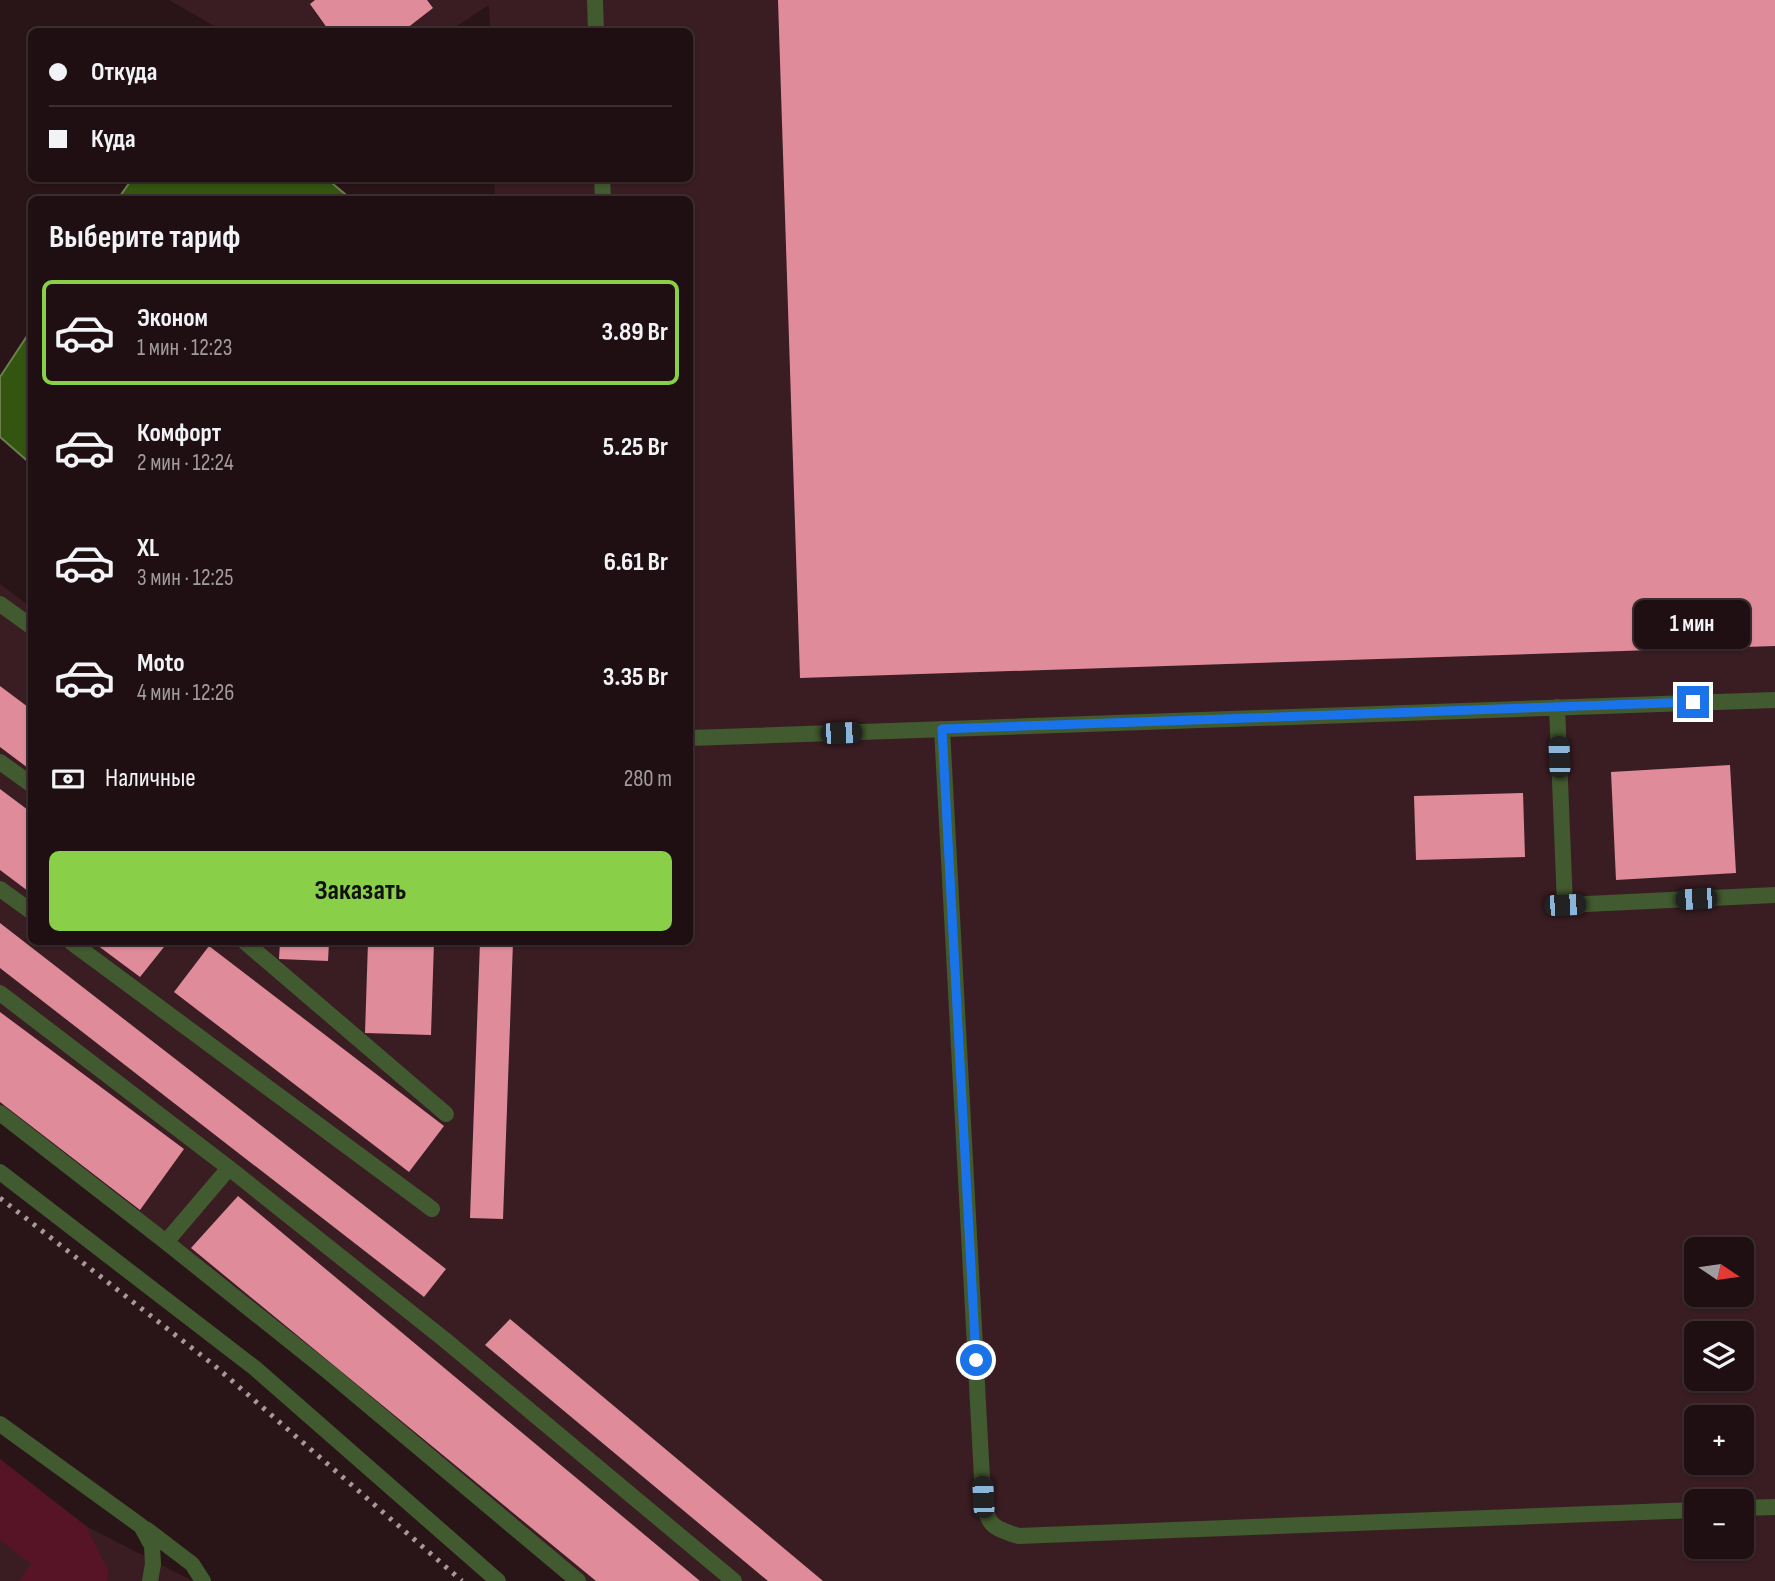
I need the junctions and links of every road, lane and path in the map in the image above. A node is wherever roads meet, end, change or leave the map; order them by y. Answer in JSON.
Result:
{"nodes":[{"id":1,"x":595,"y":0,"type":"edge"},
{"id":2,"x":596,"y":28,"type":"edge"},
{"id":3,"x":0,"y":604,"type":"edge"},
{"id":4,"x":28,"y":624,"type":"edge"},
{"id":5,"x":1775,"y":699,"type":"edge"},
{"id":6,"x":1558,"y":707,"type":"junction"},
{"id":7,"x":942,"y":729,"type":"junction"},
{"id":8,"x":693,"y":738,"type":"edge"},
{"id":9,"x":0,"y":762,"type":"edge"},
{"id":10,"x":28,"y":782,"type":"edge"},
{"id":11,"x":0,"y":889,"type":"edge"},
{"id":12,"x":1775,"y":895,"type":"edge"},
{"id":13,"x":28,"y":909,"type":"edge"},
{"id":14,"x":75,"y":945,"type":"edge"},
{"id":15,"x":253,"y":945,"type":"edge"},
{"id":16,"x":0,"y":993,"type":"edge"},
{"id":17,"x":0,"y":1114,"type":"edge"},
{"id":18,"x":446,"y":1114,"type":"dead end"},
{"id":19,"x":229,"y":1168,"type":"junction"},
{"id":20,"x":0,"y":1172,"type":"edge"},
{"id":21,"x":432,"y":1209,"type":"dead end"},
{"id":22,"x":166,"y":1242,"type":"junction"},
{"id":23,"x":0,"y":1424,"type":"edge"},
{"id":24,"x":1775,"y":1507,"type":"edge"},
{"id":25,"x":1754,"y":1508,"type":"edge"},
{"id":26,"x":1684,"y":1510,"type":"edge"},
{"id":27,"x":141,"y":1526,"type":"junction"},
{"id":28,"x":150,"y":1581,"type":"edge"},
{"id":29,"x":203,"y":1581,"type":"edge"},
{"id":30,"x":498,"y":1581,"type":"edge"},
{"id":31,"x":578,"y":1581,"type":"edge"},
{"id":32,"x":734,"y":1581,"type":"edge"}],
"edges":[{"from":1,"to":2,"type":"lane"},
{"from":3,"to":4,"type":"lane"},
{"from":5,"to":6,"type":"lane"},
{"from":6,"to":7,"type":"lane"},
{"from":6,"to":12,"type":"lane"},
{"from":7,"to":8,"type":"lane"},
{"from":7,"to":26,"type":"lane"},
{"from":9,"to":10,"type":"lane"},
{"from":11,"to":13,"type":"lane"},
{"from":14,"to":21,"type":"lane"},
{"from":15,"to":18,"type":"lane"},
{"from":16,"to":19,"type":"lane"},
{"from":17,"to":22,"type":"lane"},
{"from":19,"to":22,"type":"lane"},
{"from":19,"to":32,"type":"lane"},
{"from":20,"to":30,"type":"lane"},
{"from":22,"to":31,"type":"lane"},
{"from":23,"to":27,"type":"lane"},
{"from":24,"to":25,"type":"lane"},
{"from":27,"to":28,"type":"lane"},
{"from":27,"to":29,"type":"lane"}]}
